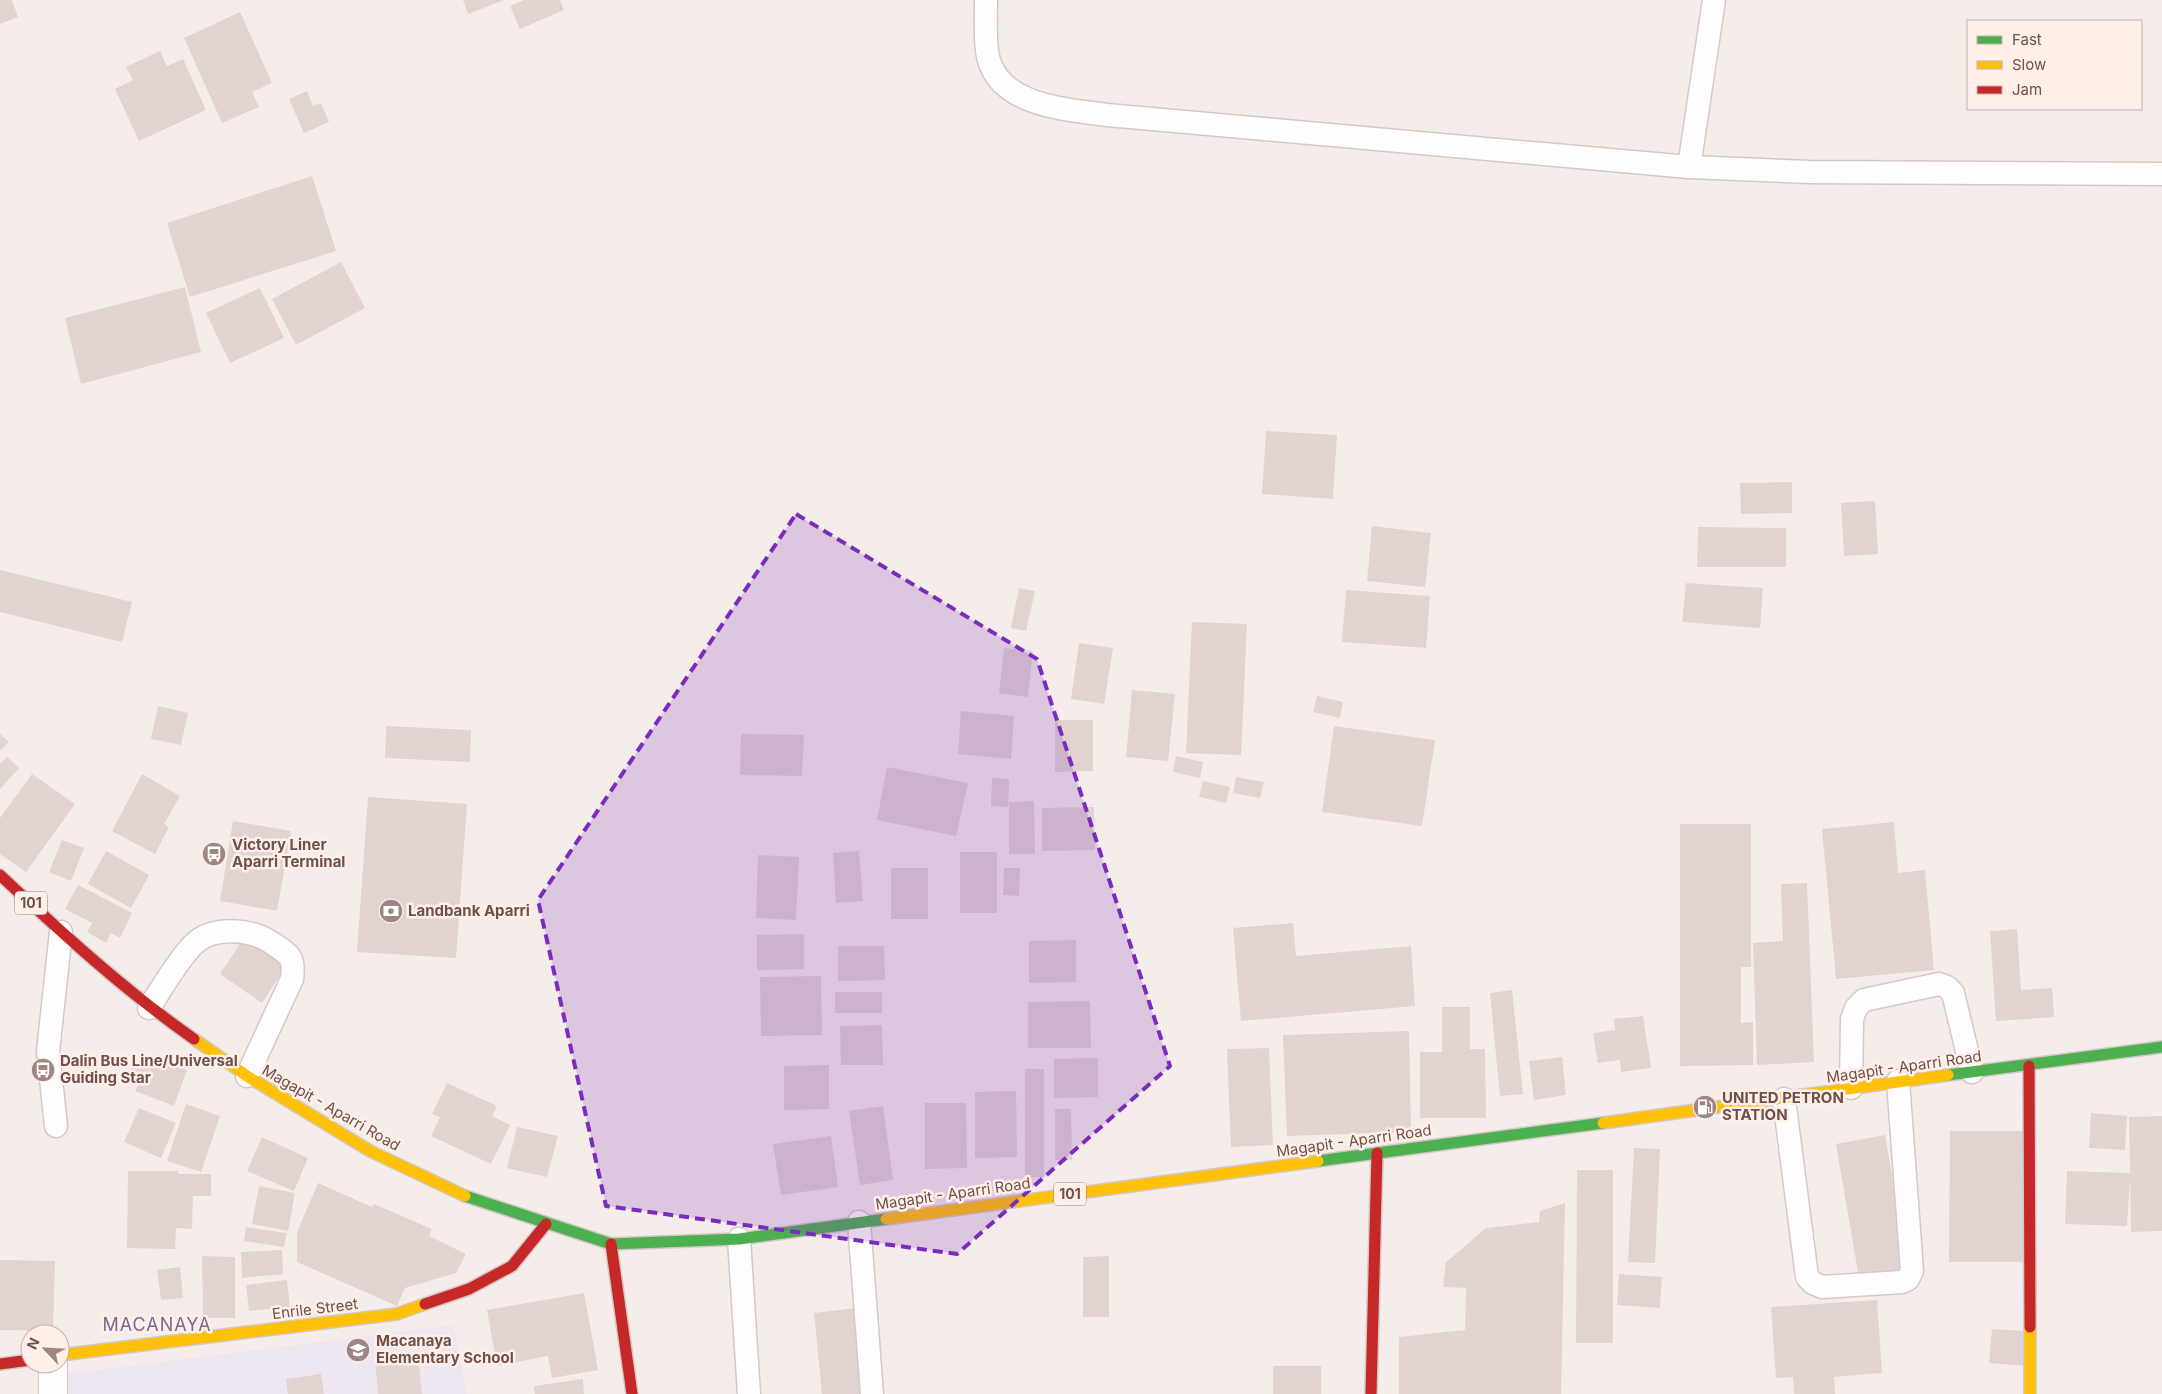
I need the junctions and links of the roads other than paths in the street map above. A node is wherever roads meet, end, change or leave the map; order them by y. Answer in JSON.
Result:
{"nodes":[{"id":1,"x":986,"y":0,"type":"edge"},
{"id":2,"x":1714,"y":0,"type":"edge"},
{"id":3,"x":1689,"y":167,"type":"junction"},
{"id":4,"x":2162,"y":174,"type":"edge"},
{"id":5,"x":0,"y":875,"type":"edge"},
{"id":6,"x":61,"y":932,"type":"junction"},
{"id":7,"x":148,"y":1008,"type":"junction"},
{"id":8,"x":2162,"y":1048,"type":"edge"},
{"id":9,"x":2029,"y":1066,"type":"junction"},
{"id":10,"x":1972,"y":1072,"type":"junction"},
{"id":11,"x":247,"y":1076,"type":"junction"},
{"id":12,"x":1898,"y":1081,"type":"junction"},
{"id":13,"x":1851,"y":1088,"type":"junction"},
{"id":14,"x":1784,"y":1100,"type":"junction"},
{"id":15,"x":56,"y":1126,"type":"dead end"},
{"id":16,"x":1377,"y":1152,"type":"junction"},
{"id":17,"x":859,"y":1222,"type":"junction"},
{"id":18,"x":546,"y":1224,"type":"junction"},
{"id":19,"x":739,"y":1239,"type":"junction"},
{"id":20,"x":611,"y":1244,"type":"junction"},
{"id":21,"x":70,"y":1354,"type":"edge"},
{"id":22,"x":20,"y":1361,"type":"edge"},
{"id":23,"x":0,"y":1364,"type":"edge"},
{"id":24,"x":53,"y":1374,"type":"edge"},
{"id":25,"x":53,"y":1394,"type":"edge"},
{"id":26,"x":632,"y":1394,"type":"edge"},
{"id":27,"x":749,"y":1394,"type":"edge"},
{"id":28,"x":872,"y":1394,"type":"edge"},
{"id":29,"x":1371,"y":1394,"type":"edge"},
{"id":30,"x":2030,"y":1394,"type":"edge"}],
"edges":[{"from":1,"to":3,"type":"lane"},
{"from":2,"to":3,"type":"lane"},
{"from":3,"to":4,"type":"lane"},
{"from":5,"to":6,"type":"main road","name":"Magapit - Aparri Road","number":"101"},
{"from":6,"to":7,"type":"main road","name":"Magapit - Aparri Road","number":"101"},
{"from":6,"to":15,"type":"lane"},
{"from":7,"to":11,"type":"main road","name":"Magapit - Aparri Road","number":"101"},
{"from":7,"to":11,"type":"lane"},
{"from":8,"to":9,"type":"main road","name":"Magapit - Aparri Road","number":"101"},
{"from":9,"to":10,"type":"main road","name":"Magapit - Aparri Road","number":"101"},
{"from":9,"to":30,"type":"main road"},
{"from":10,"to":12,"type":"main road","name":"Magapit - Aparri Road","number":"101"},
{"from":10,"to":13,"type":"lane"},
{"from":11,"to":18,"type":"main road","name":"Magapit - Aparri Road","number":"101"},
{"from":12,"to":13,"type":"main road","name":"Magapit - Aparri Road","number":"101"},
{"from":12,"to":14,"type":"lane"},
{"from":13,"to":14,"type":"main road","name":"Magapit - Aparri Road","number":"101"},
{"from":14,"to":16,"type":"main road","name":"Magapit - Aparri Road","number":"101"},
{"from":16,"to":17,"type":"main road","name":"Magapit - Aparri Road","number":"101"},
{"from":16,"to":29,"type":"main road"},
{"from":17,"to":19,"type":"main road","name":"Magapit - Aparri Road","number":"101"},
{"from":17,"to":28,"type":"lane"},
{"from":18,"to":20,"type":"main road","name":"Magapit - Aparri Road","number":"101"},
{"from":18,"to":21,"type":"main road","name":"Enrile Street"},
{"from":19,"to":20,"type":"main road","name":"Magapit - Aparri Road","number":"101"},
{"from":19,"to":27,"type":"lane"},
{"from":20,"to":26,"type":"main road"},
{"from":22,"to":23,"type":"main road"},
{"from":24,"to":25,"type":"street"}]}
